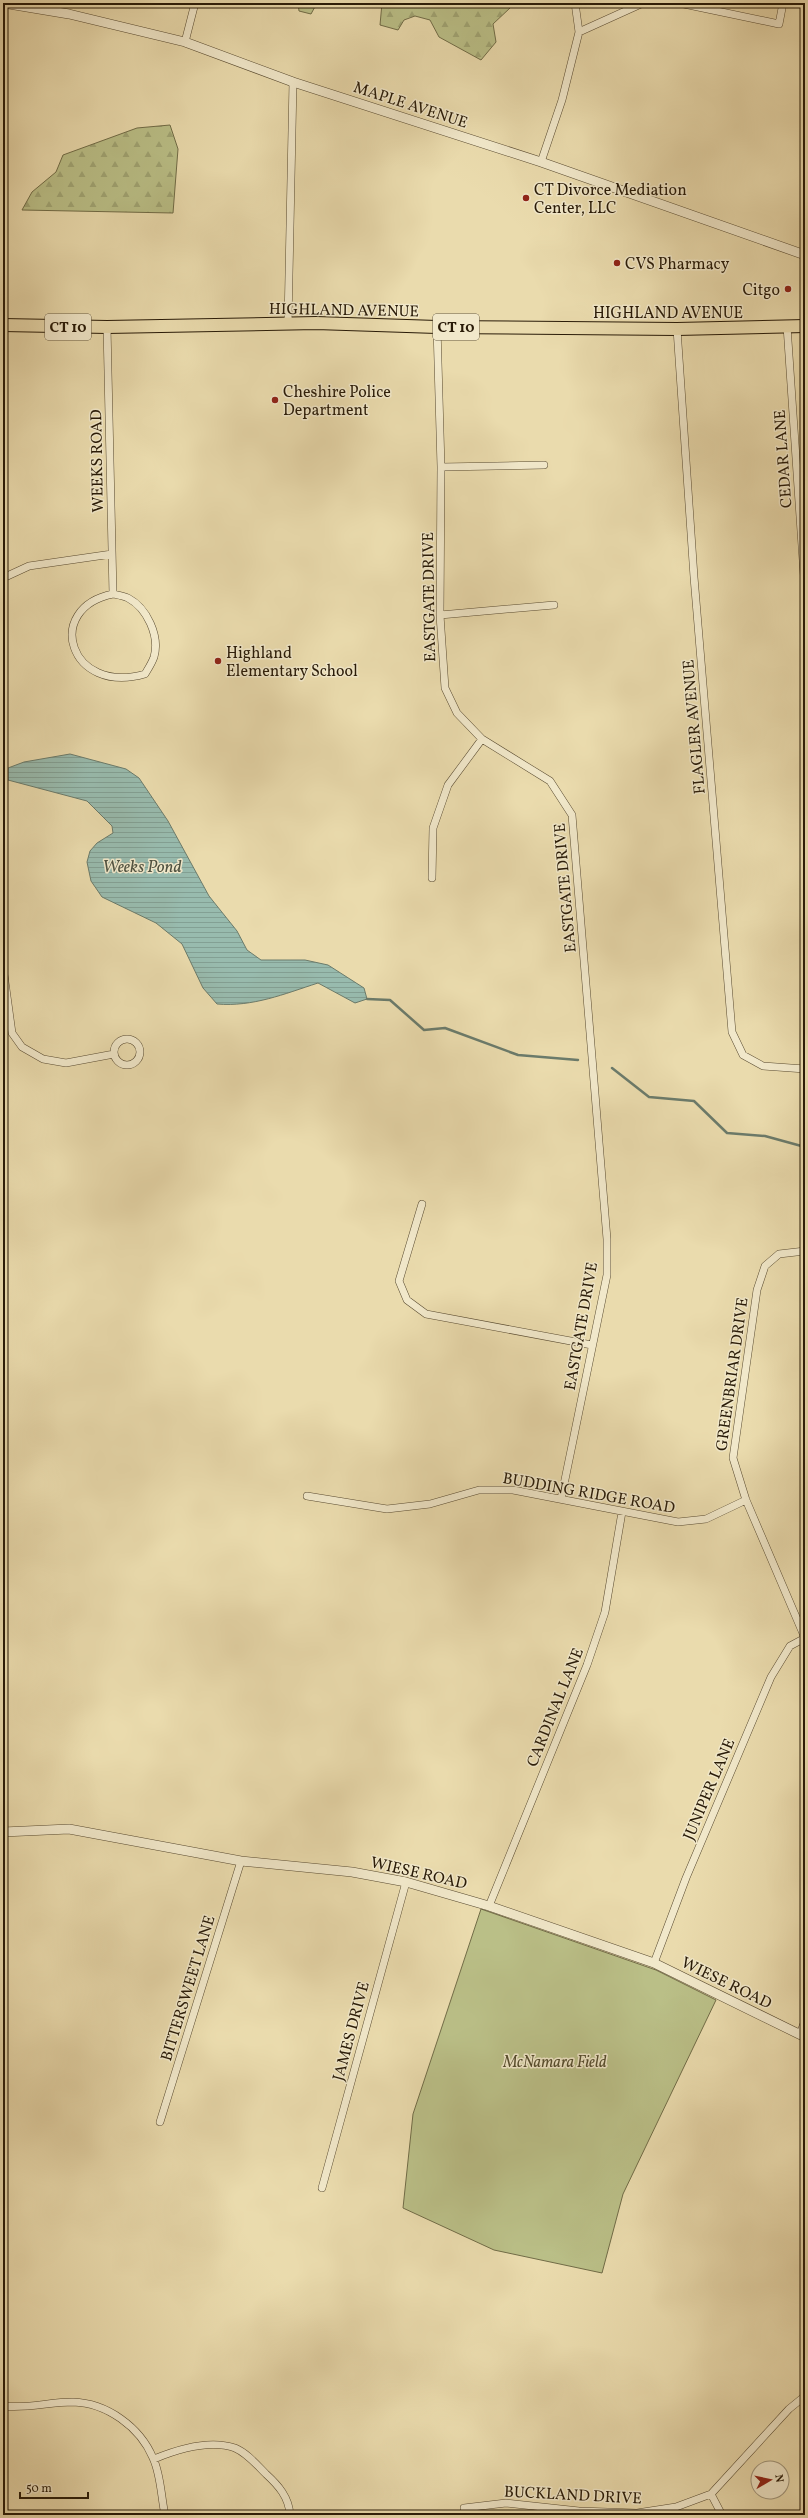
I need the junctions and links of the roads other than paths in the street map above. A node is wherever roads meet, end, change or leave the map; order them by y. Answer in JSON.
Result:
{"nodes":[{"id":1,"x":3,"y":3,"type":"edge"},
{"id":2,"x":195,"y":3,"type":"edge"},
{"id":3,"x":575,"y":3,"type":"edge"},
{"id":4,"x":643,"y":3,"type":"edge"},
{"id":5,"x":679,"y":3,"type":"edge"},
{"id":6,"x":783,"y":3,"type":"edge"},
{"id":7,"x":579,"y":32,"type":"junction"},
{"id":8,"x":185,"y":42,"type":"junction"},
{"id":9,"x":293,"y":82,"type":"junction"},
{"id":10,"x":541,"y":162,"type":"junction"},
{"id":11,"x":805,"y":255,"type":"edge"},
{"id":12,"x":288,"y":323,"type":"junction"},
{"id":13,"x":3,"y":325,"type":"edge"},
{"id":14,"x":787,"y":326,"type":"junction"},
{"id":15,"x":805,"y":326,"type":"edge"},
{"id":16,"x":107,"y":327,"type":"junction"},
{"id":17,"x":437,"y":327,"type":"junction"},
{"id":18,"x":677,"y":330,"type":"junction"},
{"id":19,"x":544,"y":465,"type":"dead end"},
{"id":20,"x":441,"y":467,"type":"junction"},
{"id":21,"x":112,"y":554,"type":"junction"},
{"id":22,"x":3,"y":578,"type":"edge"},
{"id":23,"x":805,"y":590,"type":"edge"},
{"id":24,"x":113,"y":594,"type":"junction"},
{"id":25,"x":554,"y":605,"type":"dead end"},
{"id":26,"x":440,"y":615,"type":"junction"},
{"id":27,"x":482,"y":738,"type":"junction"},
{"id":28,"x":432,"y":878,"type":"dead end"},
{"id":29,"x":3,"y":967,"type":"edge"},
{"id":30,"x":114,"y":1054,"type":"dead end"},
{"id":31,"x":805,"y":1069,"type":"edge"},
{"id":32,"x":422,"y":1204,"type":"dead end"},
{"id":33,"x":805,"y":1250,"type":"edge"},
{"id":34,"x":592,"y":1345,"type":"junction"},
{"id":35,"x":307,"y":1496,"type":"dead end"},
{"id":36,"x":561,"y":1499,"type":"junction"},
{"id":37,"x":746,"y":1500,"type":"junction"},
{"id":38,"x":622,"y":1512,"type":"junction"},
{"id":39,"x":805,"y":1638,"type":"edge"},
{"id":40,"x":3,"y":1832,"type":"edge"},
{"id":41,"x":242,"y":1861,"type":"junction"},
{"id":42,"x":406,"y":1882,"type":"junction"},
{"id":43,"x":489,"y":1906,"type":"junction"},
{"id":44,"x":654,"y":1964,"type":"junction"},
{"id":45,"x":805,"y":2021,"type":"edge"},
{"id":46,"x":802,"y":2036,"type":"edge"},
{"id":47,"x":160,"y":2122,"type":"dead end"},
{"id":48,"x":322,"y":2188,"type":"dead end"},
{"id":49,"x":805,"y":2396,"type":"edge"},
{"id":50,"x":3,"y":2406,"type":"edge"},
{"id":51,"x":154,"y":2459,"type":"junction"},
{"id":52,"x":711,"y":2494,"type":"junction"},
{"id":53,"x":464,"y":2508,"type":"dead end"},
{"id":54,"x":165,"y":2515,"type":"edge"},
{"id":55,"x":290,"y":2515,"type":"edge"},
{"id":56,"x":722,"y":2515,"type":"edge"}],
"edges":[{"from":1,"to":8,"type":"street","name":"MAPLE AVENUE"},
{"from":2,"to":8,"type":"street"},
{"from":3,"to":7,"type":"street"},
{"from":4,"to":7,"type":"street"},
{"from":5,"to":6,"type":"street"},
{"from":7,"to":10,"type":"street"},
{"from":8,"to":9,"type":"street","name":"MAPLE AVENUE"},
{"from":9,"to":10,"type":"street","name":"MAPLE AVENUE"},
{"from":9,"to":12,"type":"street"},
{"from":10,"to":11,"type":"street","name":"MAPLE AVENUE"},
{"from":12,"to":16,"type":"highway","name":"HIGHLAND AVENUE","number":"CT 10"},
{"from":12,"to":17,"type":"highway","name":"HIGHLAND AVENUE","number":"CT 10"},
{"from":13,"to":16,"type":"highway","name":"HIGHLAND AVENUE","number":"CT 10"},
{"from":14,"to":15,"type":"highway","name":"HIGHLAND AVENUE","number":"CT 10"},
{"from":14,"to":18,"type":"highway","name":"HIGHLAND AVENUE","number":"CT 10"},
{"from":14,"to":23,"type":"street","name":"CEDAR LANE"},
{"from":16,"to":21,"type":"street","name":"WEEKS ROAD"},
{"from":17,"to":18,"type":"highway","name":"HIGHLAND AVENUE","number":"CT 10"},
{"from":17,"to":20,"type":"street","name":"EASTGATE DRIVE"},
{"from":18,"to":31,"type":"street","name":"FLAGLER AVENUE"},
{"from":19,"to":20,"type":"street"},
{"from":20,"to":26,"type":"street","name":"EASTGATE DRIVE"},
{"from":21,"to":22,"type":"street"},
{"from":21,"to":24,"type":"street","name":"WEEKS ROAD"},
{"from":24,"to":24,"type":"street"},
{"from":25,"to":26,"type":"street"},
{"from":26,"to":27,"type":"street","name":"EASTGATE DRIVE"},
{"from":27,"to":28,"type":"street"},
{"from":27,"to":34,"type":"street","name":"EASTGATE DRIVE"},
{"from":29,"to":30,"type":"street"},
{"from":32,"to":34,"type":"street"},
{"from":33,"to":37,"type":"street","name":"GREENBRIAR DRIVE"},
{"from":34,"to":36,"type":"street","name":"EASTGATE DRIVE"},
{"from":35,"to":36,"type":"street","name":"BUDDING RIDGE ROAD"},
{"from":36,"to":38,"type":"street","name":"BUDDING RIDGE ROAD"},
{"from":37,"to":38,"type":"street","name":"BUDDING RIDGE ROAD"},
{"from":37,"to":39,"type":"street","name":"GREENBRIAR DRIVE"},
{"from":38,"to":43,"type":"street","name":"CARDINAL LANE"},
{"from":39,"to":44,"type":"street","name":"JUNIPER LANE"},
{"from":40,"to":41,"type":"street","name":"WIESE ROAD"},
{"from":41,"to":42,"type":"street","name":"WIESE ROAD"},
{"from":41,"to":47,"type":"street","name":"BITTERSWEET LANE"},
{"from":42,"to":43,"type":"street","name":"WIESE ROAD"},
{"from":42,"to":48,"type":"street","name":"JAMES DRIVE"},
{"from":43,"to":44,"type":"street","name":"WIESE ROAD"},
{"from":44,"to":46,"type":"street","name":"WIESE ROAD"},
{"from":45,"to":46,"type":"street"},
{"from":49,"to":52,"type":"street","name":"BUCKLAND DRIVE"},
{"from":50,"to":51,"type":"street"},
{"from":51,"to":54,"type":"street"},
{"from":51,"to":55,"type":"street"},
{"from":52,"to":53,"type":"street","name":"BUCKLAND DRIVE"},
{"from":52,"to":56,"type":"street"}]}
